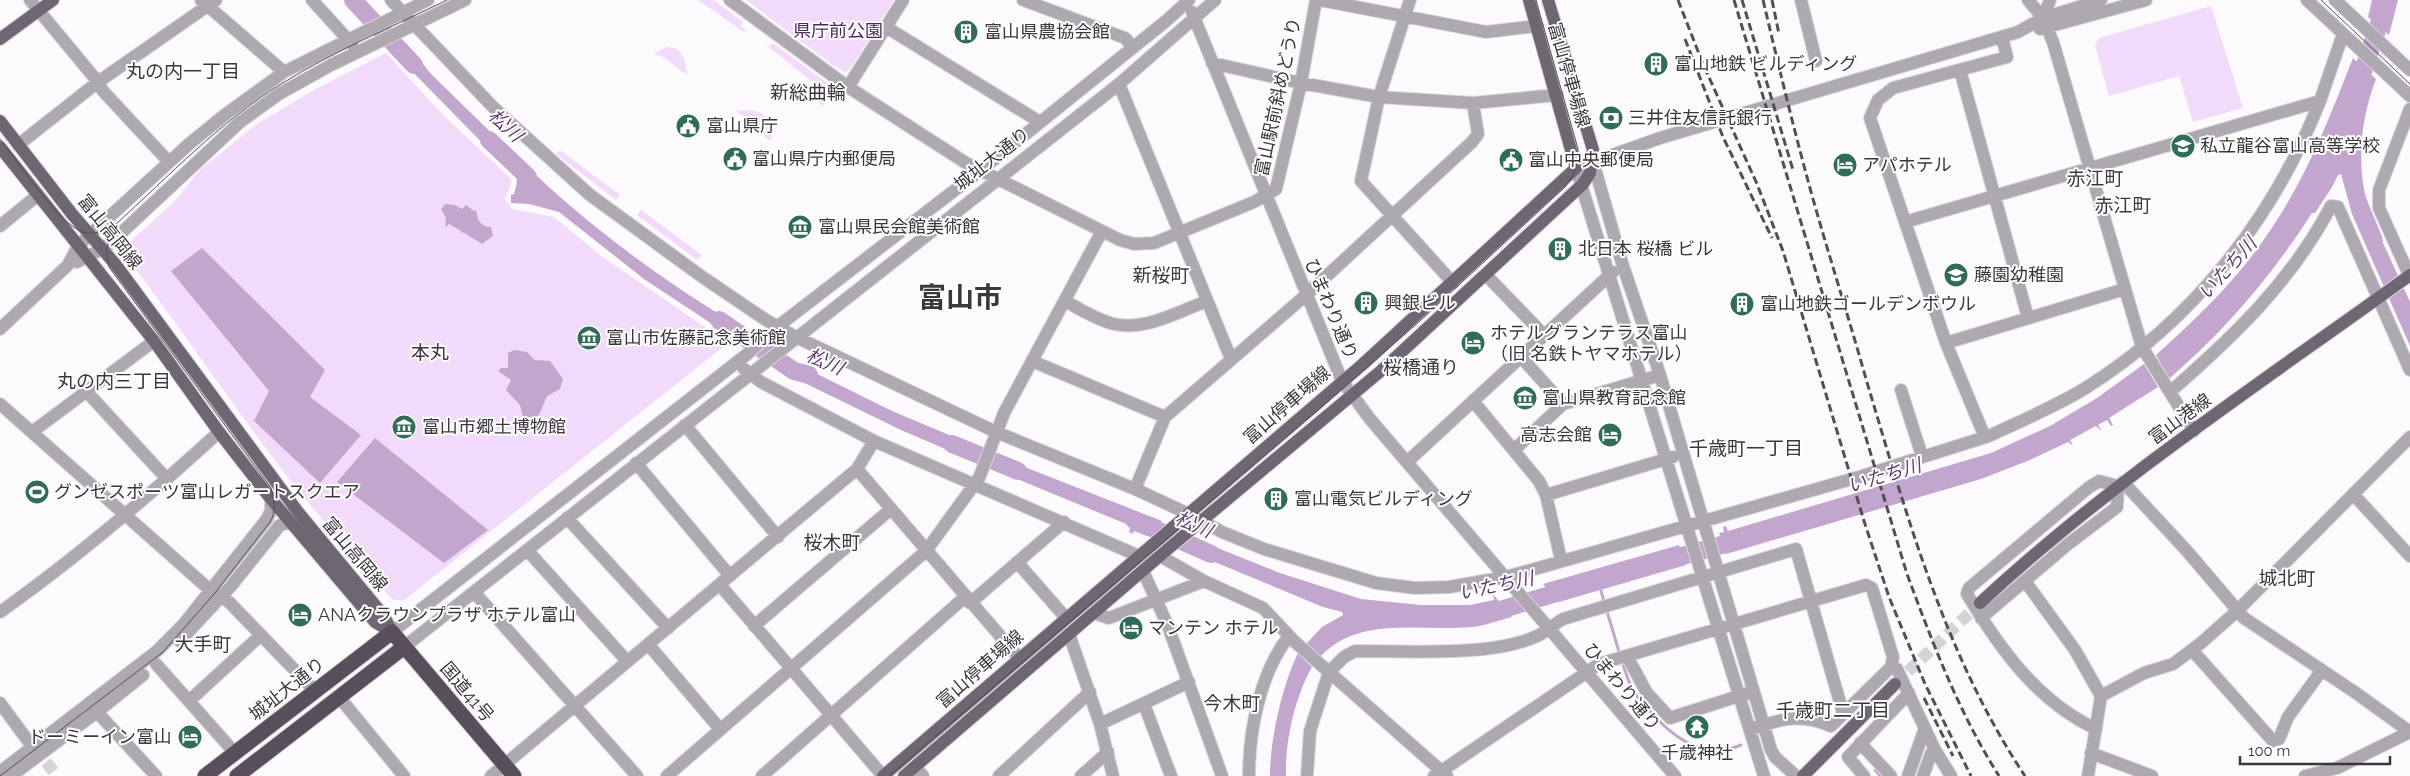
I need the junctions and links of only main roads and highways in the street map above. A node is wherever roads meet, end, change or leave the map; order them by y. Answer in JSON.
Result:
{"nodes":[{"id":1,"x":53,"y":0,"type":"edge"},
{"id":2,"x":1529,"y":0,"type":"edge"},
{"id":3,"x":1548,"y":0,"type":"edge"},
{"id":4,"x":0,"y":38,"type":"edge"},
{"id":5,"x":0,"y":121,"type":"edge"},
{"id":6,"x":0,"y":147,"type":"edge"},
{"id":7,"x":2409,"y":277,"type":"edge"},
{"id":8,"x":1980,"y":603,"type":"tunnel mouth"},
{"id":9,"x":392,"y":632,"type":"junction"},
{"id":10,"x":404,"y":648,"type":"junction"},
{"id":11,"x":1895,"y":684,"type":"tunnel mouth"},
{"id":12,"x":509,"y":770,"type":"edge"},
{"id":13,"x":919,"y":771,"type":"edge"},
{"id":14,"x":205,"y":776,"type":"edge"},
{"id":15,"x":237,"y":776,"type":"edge"},
{"id":16,"x":883,"y":776,"type":"edge"},
{"id":17,"x":904,"y":776,"type":"edge"},
{"id":18,"x":1803,"y":776,"type":"edge"}],
"edges":[{"from":1,"to":4,"type":"main road"},
{"from":2,"to":16,"type":"main road","name":"富山停車場線"},
{"from":3,"to":13,"type":"main road","name":"富山停車場線"},
{"from":5,"to":9,"type":"main road","name":"富山高岡線"},
{"from":6,"to":9,"type":"main road","name":"富山高岡線"},
{"from":7,"to":8,"type":"main road","name":"富山港線"},
{"from":9,"to":10,"type":"highway","name":"国道41号"},
{"from":9,"to":14,"type":"highway","name":"城址大通り"},
{"from":10,"to":12,"type":"highway","name":"国道41号"},
{"from":10,"to":15,"type":"highway"},
{"from":11,"to":18,"type":"main road"},
{"from":13,"to":17,"type":"main road","name":"富山停車場線"}]}
